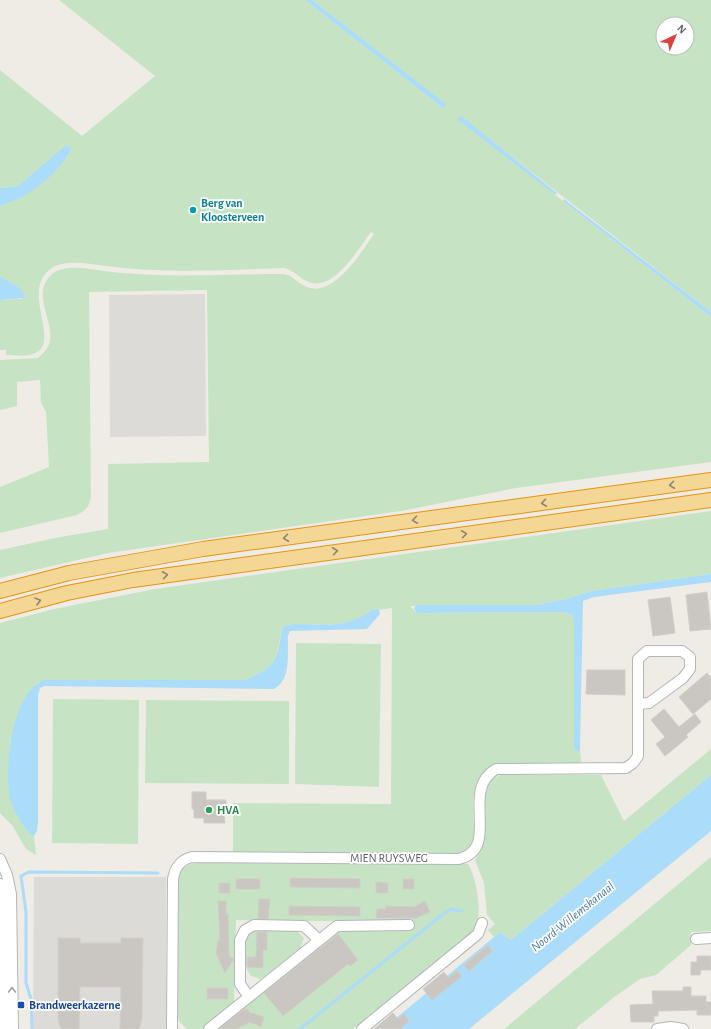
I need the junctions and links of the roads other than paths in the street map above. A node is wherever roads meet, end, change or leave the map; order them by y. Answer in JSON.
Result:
{"nodes":[{"id":1,"x":711,"y":480,"type":"edge"},
{"id":2,"x":711,"y":500,"type":"edge"},
{"id":3,"x":0,"y":591,"type":"edge"},
{"id":4,"x":0,"y":611,"type":"edge"},
{"id":5,"x":639,"y":704,"type":"junction"},
{"id":6,"x":0,"y":859,"type":"edge"},
{"id":7,"x":0,"y":884,"type":"edge"},
{"id":8,"x":482,"y":923,"type":"dead end"},
{"id":9,"x":409,"y":925,"type":"dead end"},
{"id":10,"x":711,"y":938,"type":"edge"},
{"id":11,"x":696,"y":939,"type":"dead end"},
{"id":12,"x":319,"y":940,"type":"junction"},
{"id":13,"x":249,"y":997,"type":"junction"},
{"id":14,"x":4,"y":1029,"type":"edge"},
{"id":15,"x":13,"y":1029,"type":"edge"},
{"id":16,"x":172,"y":1029,"type":"edge"},
{"id":17,"x":209,"y":1029,"type":"edge"},
{"id":18,"x":362,"y":1029,"type":"edge"},
{"id":19,"x":657,"y":1029,"type":"edge"},
{"id":20,"x":683,"y":1029,"type":"edge"}],
"edges":[{"from":1,"to":3,"type":"highway","one_way":true},
{"from":4,"to":2,"type":"highway","one_way":true},
{"from":5,"to":5,"type":"street","name":"MIEN RUYSWEG"},
{"from":5,"to":16,"type":"street","name":"MIEN RUYSWEG"},
{"from":15,"to":6,"type":"street","one_way":true},
{"from":7,"to":14,"type":"street"},
{"from":8,"to":18,"type":"street"},
{"from":9,"to":12,"type":"street"},
{"from":10,"to":11,"type":"street"},
{"from":12,"to":13,"type":"street"},
{"from":12,"to":13,"type":"street"},
{"from":13,"to":17,"type":"street"},
{"from":19,"to":20,"type":"street"}]}
